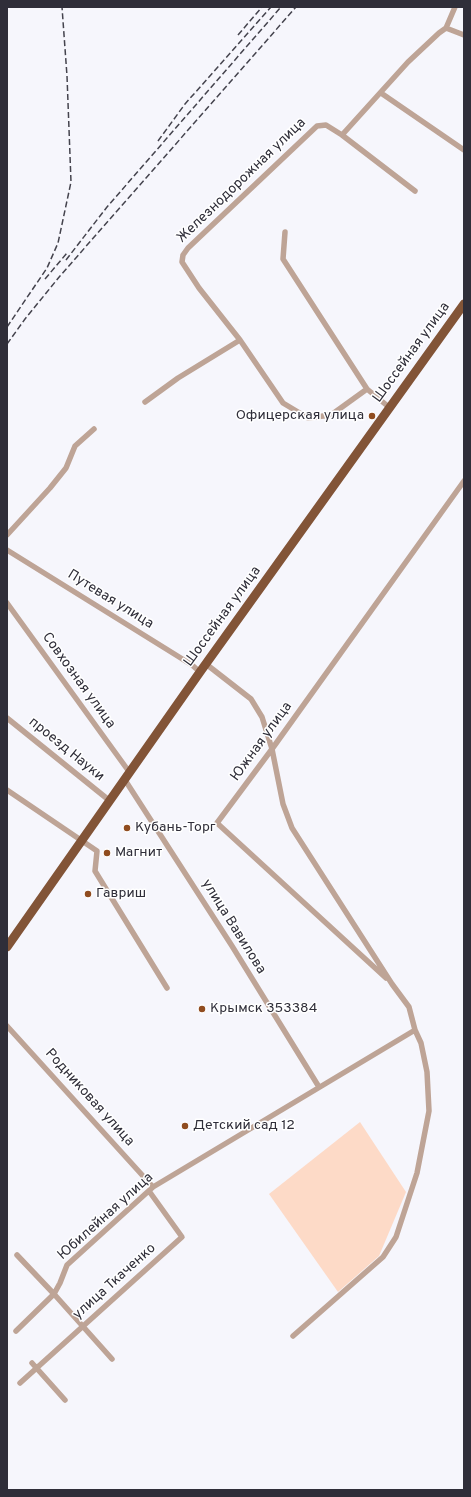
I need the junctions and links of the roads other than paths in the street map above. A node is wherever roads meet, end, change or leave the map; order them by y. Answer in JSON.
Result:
{"nodes":[{"id":1,"x":455,"y":7,"type":"edge"},
{"id":2,"x":446,"y":28,"type":"junction"},
{"id":3,"x":464,"y":35,"type":"edge"},
{"id":4,"x":381,"y":93,"type":"junction"},
{"id":5,"x":342,"y":135,"type":"junction"},
{"id":6,"x":464,"y":150,"type":"edge"},
{"id":7,"x":415,"y":191,"type":"dead end"},
{"id":8,"x":285,"y":232,"type":"dead end"},
{"id":9,"x":464,"y":304,"type":"edge"},
{"id":10,"x":240,"y":340,"type":"junction"},
{"id":11,"x":367,"y":389,"type":"junction"},
{"id":12,"x":146,"y":402,"type":"dead end"},
{"id":13,"x":390,"y":408,"type":"junction"},
{"id":14,"x":94,"y":429,"type":"dead end"},
{"id":15,"x":464,"y":481,"type":"edge"},
{"id":16,"x":7,"y":535,"type":"edge"},
{"id":17,"x":7,"y":550,"type":"edge"},
{"id":18,"x":7,"y":603,"type":"edge"},
{"id":19,"x":206,"y":664,"type":"junction"},
{"id":20,"x":200,"y":672,"type":"junction"},
{"id":21,"x":7,"y":718,"type":"edge"},
{"id":22,"x":272,"y":749,"type":"junction"},
{"id":23,"x":128,"y":777,"type":"junction"},
{"id":24,"x":7,"y":790,"type":"edge"},
{"id":25,"x":110,"y":801,"type":"junction"},
{"id":26,"x":81,"y":842,"type":"junction"},
{"id":27,"x":8,"y":942,"type":"edge"},
{"id":28,"x":392,"y":984,"type":"junction"},
{"id":29,"x":166,"y":988,"type":"dead end"},
{"id":30,"x":7,"y":1026,"type":"edge"},
{"id":31,"x":415,"y":1030,"type":"junction"},
{"id":32,"x":319,"y":1087,"type":"junction"},
{"id":33,"x":151,"y":1189,"type":"junction"},
{"id":34,"x":17,"y":1255,"type":"dead end"},
{"id":35,"x":54,"y":1294,"type":"junction"},
{"id":36,"x":82,"y":1327,"type":"junction"},
{"id":37,"x":16,"y":1331,"type":"dead end"},
{"id":38,"x":293,"y":1336,"type":"dead end"},
{"id":39,"x":112,"y":1359,"type":"dead end"},
{"id":40,"x":32,"y":1363,"type":"dead end"},
{"id":41,"x":37,"y":1368,"type":"junction"},
{"id":42,"x":20,"y":1383,"type":"dead end"},
{"id":43,"x":66,"y":1400,"type":"dead end"}],
"edges":[{"from":1,"to":2,"type":"street"},
{"from":2,"to":3,"type":"street"},
{"from":2,"to":4,"type":"street"},
{"from":4,"to":5,"type":"street"},
{"from":4,"to":6,"type":"street"},
{"from":5,"to":7,"type":"street","name":"Железнодорожная улица"},
{"from":5,"to":10,"type":"street","name":"Железнодорожная улица"},
{"from":8,"to":11,"type":"street"},
{"from":9,"to":13,"type":"highway","name":"Шоссейная улица"},
{"from":10,"to":11,"type":"street"},
{"from":10,"to":12,"type":"street"},
{"from":11,"to":13,"type":"street"},
{"from":13,"to":19,"type":"highway","name":"Шоссейная улица"},
{"from":14,"to":16,"type":"street"},
{"from":15,"to":22,"type":"street","name":"Южная улица"},
{"from":17,"to":20,"type":"street","name":"Путевая улица"},
{"from":18,"to":23,"type":"street","name":"Совхозная улица"},
{"from":19,"to":20,"type":"highway","name":"Шоссейная улица"},
{"from":19,"to":22,"type":"street"},
{"from":20,"to":23,"type":"highway","name":"Шоссейная улица"},
{"from":21,"to":25,"type":"street","name":"проезд Науки"},
{"from":22,"to":28,"type":"street"},
{"from":22,"to":28,"type":"street","name":"Южная улица"},
{"from":23,"to":25,"type":"highway","name":"Шоссейная улица"},
{"from":23,"to":32,"type":"street","name":"улица Вавилова"},
{"from":24,"to":26,"type":"street"},
{"from":25,"to":26,"type":"highway","name":"Шоссейная улица"},
{"from":26,"to":27,"type":"highway","name":"Шоссейная улица"},
{"from":26,"to":29,"type":"street"},
{"from":28,"to":31,"type":"street"},
{"from":30,"to":33,"type":"street","name":"Родниковая улица"},
{"from":31,"to":32,"type":"street","name":"Юбилейная улица"},
{"from":31,"to":38,"type":"street"},
{"from":32,"to":33,"type":"street","name":"Юбилейная улица"},
{"from":33,"to":35,"type":"street","name":"Юбилейная улица"},
{"from":33,"to":36,"type":"street","name":"улица Ткаченко"},
{"from":34,"to":35,"type":"street"},
{"from":35,"to":36,"type":"street"},
{"from":35,"to":37,"type":"street","name":"Юбилейная улица"},
{"from":36,"to":39,"type":"street"},
{"from":36,"to":41,"type":"street","name":"улица Ткаченко"},
{"from":40,"to":41,"type":"street"},
{"from":41,"to":42,"type":"street","name":"улица Ткаченко"},
{"from":41,"to":43,"type":"street"}]}
